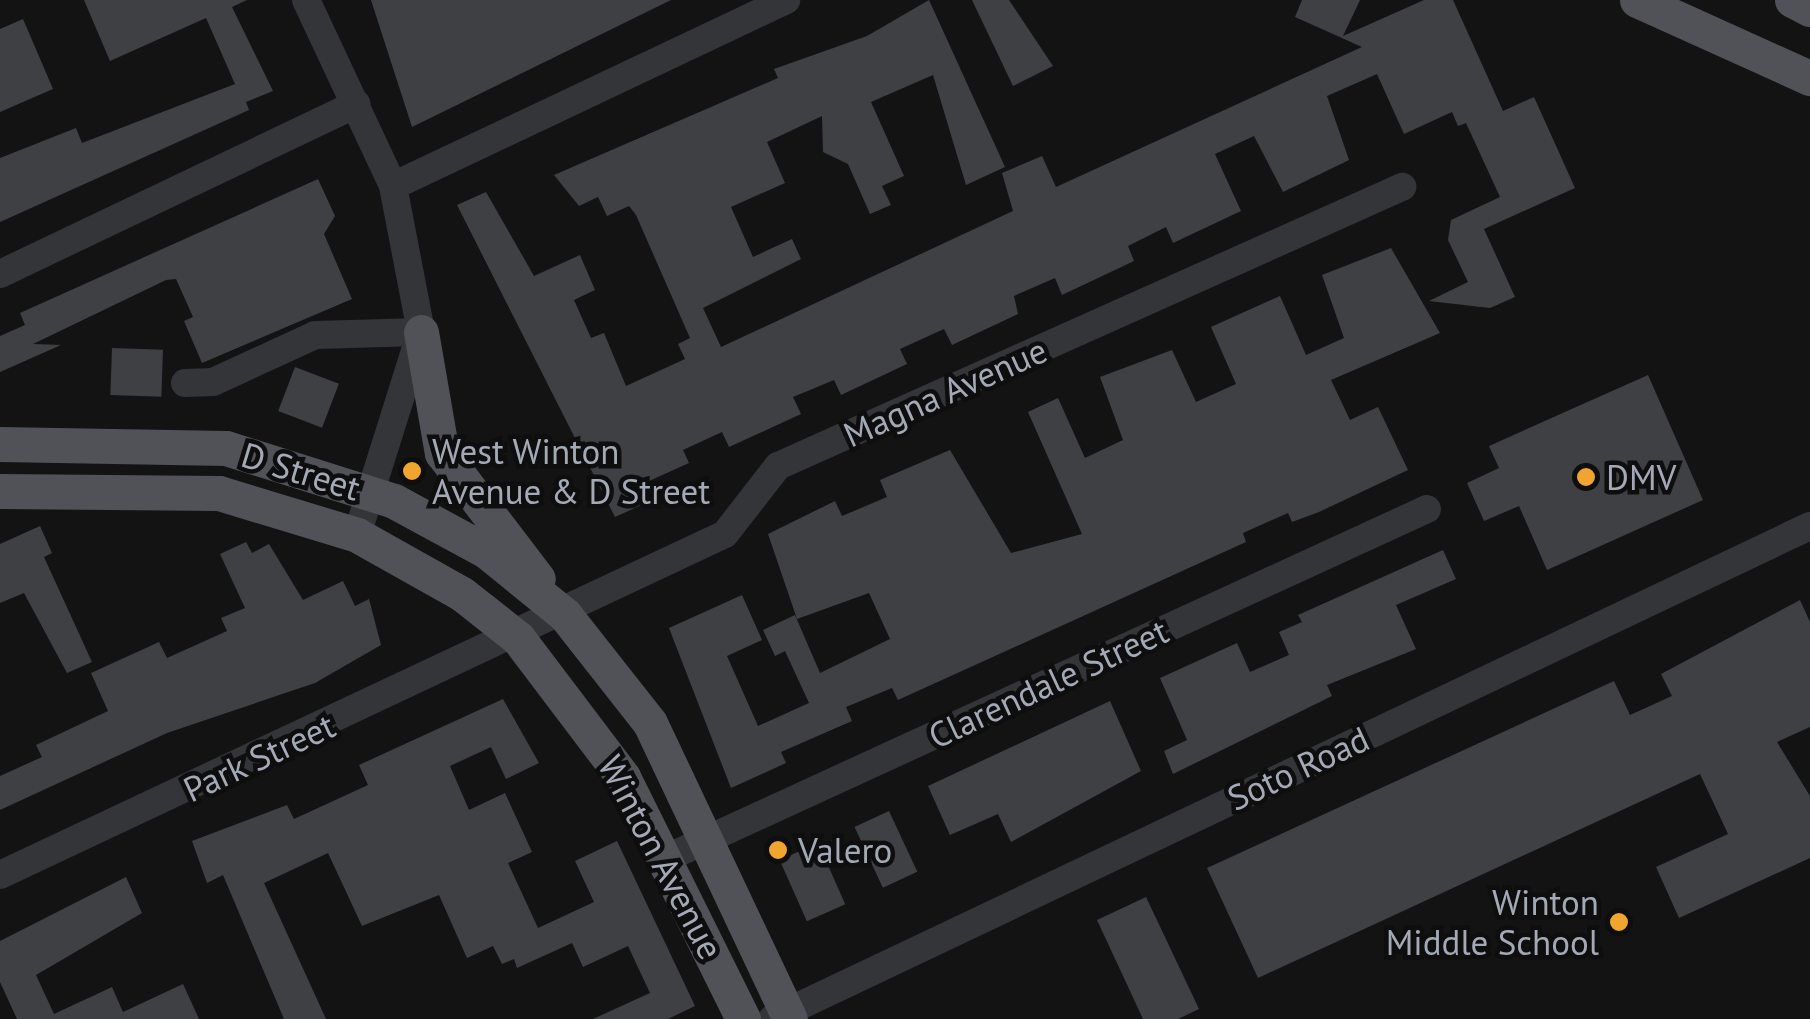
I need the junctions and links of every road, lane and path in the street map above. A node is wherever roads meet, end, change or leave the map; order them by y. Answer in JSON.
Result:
{"nodes":[{"id":1,"x":306,"y":0,"type":"edge"},
{"id":2,"x":786,"y":0,"type":"edge"},
{"id":3,"x":1637,"y":0,"type":"edge"},
{"id":4,"x":1792,"y":0,"type":"edge"},
{"id":5,"x":1810,"y":9,"type":"edge"},
{"id":6,"x":1810,"y":78,"type":"edge"},
{"id":7,"x":356,"y":104,"type":"junction"},
{"id":8,"x":393,"y":186,"type":"junction"},
{"id":9,"x":1402,"y":187,"type":"dead end"},
{"id":10,"x":0,"y":274,"type":"edge"},
{"id":11,"x":420,"y":332,"type":"junction"},
{"id":12,"x":185,"y":383,"type":"dead end"},
{"id":13,"x":0,"y":444,"type":"edge"},
{"id":14,"x":0,"y":490,"type":"edge"},
{"id":15,"x":371,"y":492,"type":"junction"},
{"id":16,"x":1427,"y":510,"type":"dead end"},
{"id":17,"x":1810,"y":526,"type":"edge"},
{"id":18,"x":356,"y":535,"type":"junction"},
{"id":19,"x":560,"y":610,"type":"junction"},
{"id":20,"x":518,"y":638,"type":"junction"},
{"id":21,"x":710,"y":838,"type":"junction"},
{"id":22,"x":669,"y":857,"type":"junction"},
{"id":23,"x":0,"y":875,"type":"edge"},
{"id":24,"x":783,"y":1017,"type":"edge"},
{"id":25,"x":744,"y":1019,"type":"edge"}],
"edges":[{"from":1,"to":7,"type":"street"},
{"from":2,"to":8,"type":"street"},
{"from":3,"to":6,"type":"main road"},
{"from":4,"to":5,"type":"main road"},
{"from":7,"to":8,"type":"street"},
{"from":7,"to":10,"type":"street"},
{"from":8,"to":11,"type":"street"},
{"from":9,"to":19,"type":"street","name":"Magna Avenue"},
{"from":11,"to":12,"type":"street"},
{"from":11,"to":15,"type":"street"},
{"from":11,"to":19,"type":"main road"},
{"from":13,"to":15,"type":"main road","name":"D Street"},
{"from":14,"to":18,"type":"main road","name":"D Street"},
{"from":15,"to":18,"type":"street"},
{"from":15,"to":19,"type":"main road","name":"D Street"},
{"from":16,"to":21,"type":"street","name":"Clarendale Street"},
{"from":17,"to":24,"type":"street","name":"Soto Road"},
{"from":18,"to":20,"type":"main road","name":"Winton Avenue"},
{"from":19,"to":20,"type":"street","name":"Magna Avenue"},
{"from":19,"to":21,"type":"main road","name":"Winton Avenue"},
{"from":20,"to":22,"type":"main road","name":"Winton Avenue"},
{"from":20,"to":23,"type":"street","name":"Park Street"},
{"from":21,"to":22,"type":"street","name":"Clarendale Street"},
{"from":21,"to":24,"type":"main road","name":"Winton Avenue"},
{"from":22,"to":25,"type":"main road","name":"Winton Avenue"}]}
